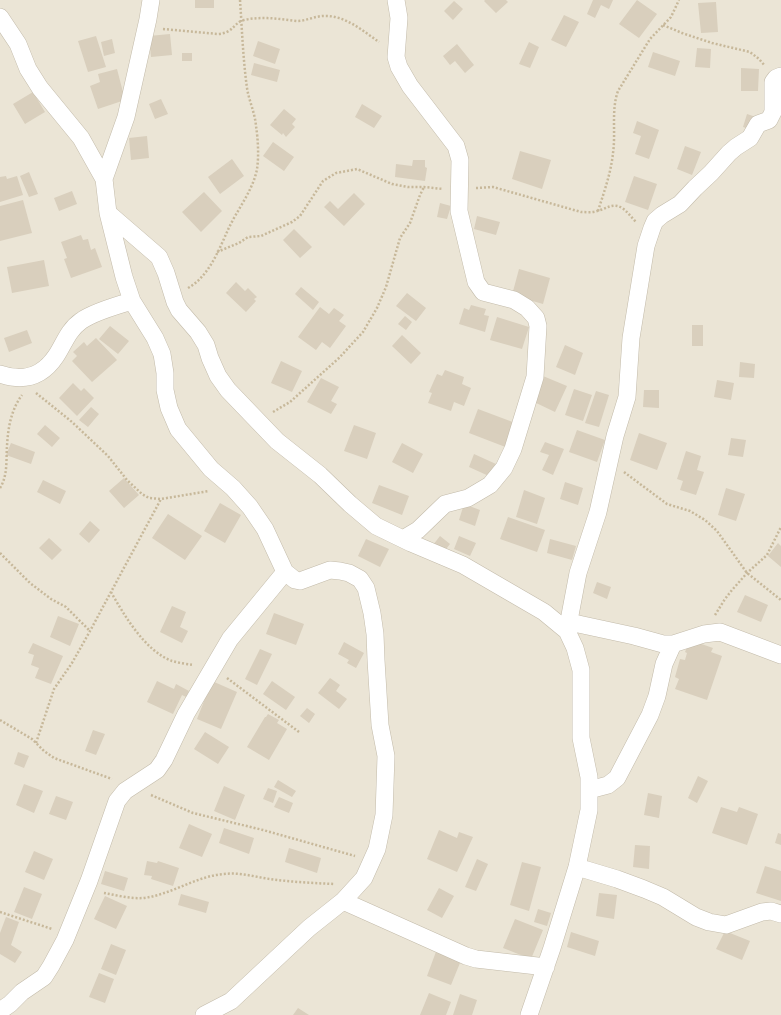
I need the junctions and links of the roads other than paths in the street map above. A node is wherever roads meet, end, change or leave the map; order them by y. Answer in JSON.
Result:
{"nodes":[{"id":1,"x":151,"y":0,"type":"edge"},
{"id":2,"x":396,"y":0,"type":"edge"},
{"id":3,"x":0,"y":17,"type":"edge"},
{"id":4,"x":777,"y":79,"type":"edge"},
{"id":5,"x":104,"y":179,"type":"junction"},
{"id":6,"x":108,"y":213,"type":"junction"},
{"id":7,"x":132,"y":301,"type":"junction"},
{"id":8,"x":0,"y":374,"type":"edge"},
{"id":9,"x":403,"y":539,"type":"junction"},
{"id":10,"x":285,"y":572,"type":"junction"},
{"id":11,"x":568,"y":627,"type":"junction"},
{"id":12,"x":673,"y":644,"type":"junction"},
{"id":13,"x":781,"y":655,"type":"edge"},
{"id":14,"x":589,"y":790,"type":"junction"},
{"id":15,"x":577,"y":867,"type":"junction"},
{"id":16,"x":343,"y":901,"type":"junction"},
{"id":17,"x":781,"y":914,"type":"edge"},
{"id":18,"x":546,"y":967,"type":"junction"},
{"id":19,"x":0,"y":1011,"type":"edge"},
{"id":20,"x":204,"y":1015,"type":"edge"},
{"id":21,"x":529,"y":1015,"type":"edge"}],
"edges":[{"from":1,"to":5,"type":"street"},
{"from":2,"to":9,"type":"street"},
{"from":3,"to":5,"type":"street"},
{"from":4,"to":11,"type":"street"},
{"from":5,"to":6,"type":"street"},
{"from":6,"to":7,"type":"street"},
{"from":6,"to":9,"type":"street"},
{"from":7,"to":8,"type":"street"},
{"from":7,"to":10,"type":"street"},
{"from":9,"to":11,"type":"street"},
{"from":10,"to":16,"type":"street"},
{"from":10,"to":19,"type":"street"},
{"from":11,"to":12,"type":"street"},
{"from":11,"to":14,"type":"street"},
{"from":12,"to":13,"type":"street"},
{"from":12,"to":14,"type":"street"},
{"from":14,"to":15,"type":"street"},
{"from":15,"to":17,"type":"street"},
{"from":15,"to":18,"type":"street"},
{"from":16,"to":18,"type":"street"},
{"from":16,"to":20,"type":"street"},
{"from":18,"to":21,"type":"street"}]}
